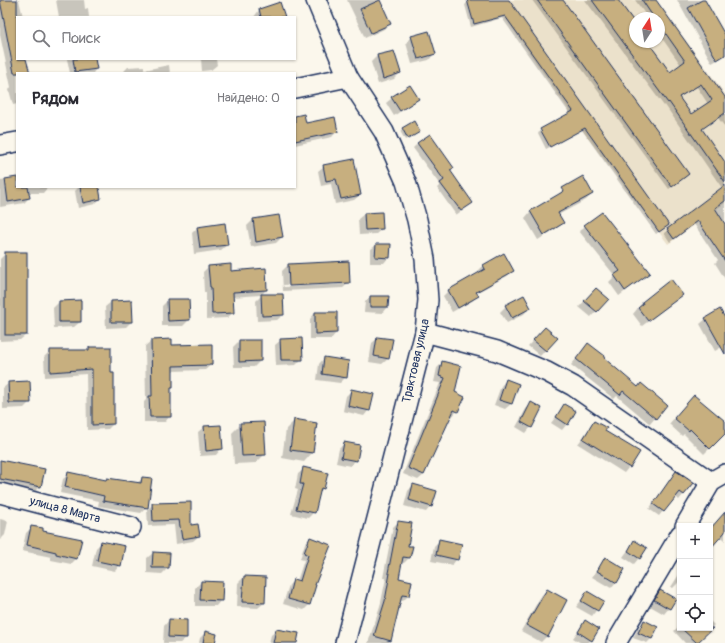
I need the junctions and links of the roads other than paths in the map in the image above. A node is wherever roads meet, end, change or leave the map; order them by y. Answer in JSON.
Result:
{"nodes":[{"id":1,"x":316,"y":0,"type":"edge"},
{"id":2,"x":348,"y":77,"type":"junction"},
{"id":3,"x":296,"y":88,"type":"edge"},
{"id":4,"x":16,"y":142,"type":"edge"},
{"id":5,"x":0,"y":145,"type":"edge"},
{"id":6,"x":425,"y":332,"type":"junction"},
{"id":7,"x":718,"y":478,"type":"edge"},
{"id":8,"x":0,"y":493,"type":"edge"},
{"id":9,"x":687,"y":523,"type":"edge"},
{"id":10,"x":131,"y":527,"type":"dead end"},
{"id":11,"x":677,"y":540,"type":"edge"},
{"id":12,"x":345,"y":643,"type":"edge"},
{"id":13,"x":616,"y":643,"type":"edge"}],
"edges":[{"from":1,"to":2,"type":"street","name":"Трактовая улица"},
{"from":2,"to":3,"type":"street"},
{"from":2,"to":6,"type":"street","name":"Трактовая улица"},
{"from":4,"to":5,"type":"street"},
{"from":6,"to":7,"type":"street"},
{"from":6,"to":12,"type":"street","name":"Трактовая улица"},
{"from":7,"to":9,"type":"street"},
{"from":8,"to":10,"type":"street","name":"улица 8 Марта"},
{"from":11,"to":13,"type":"street"}]}
